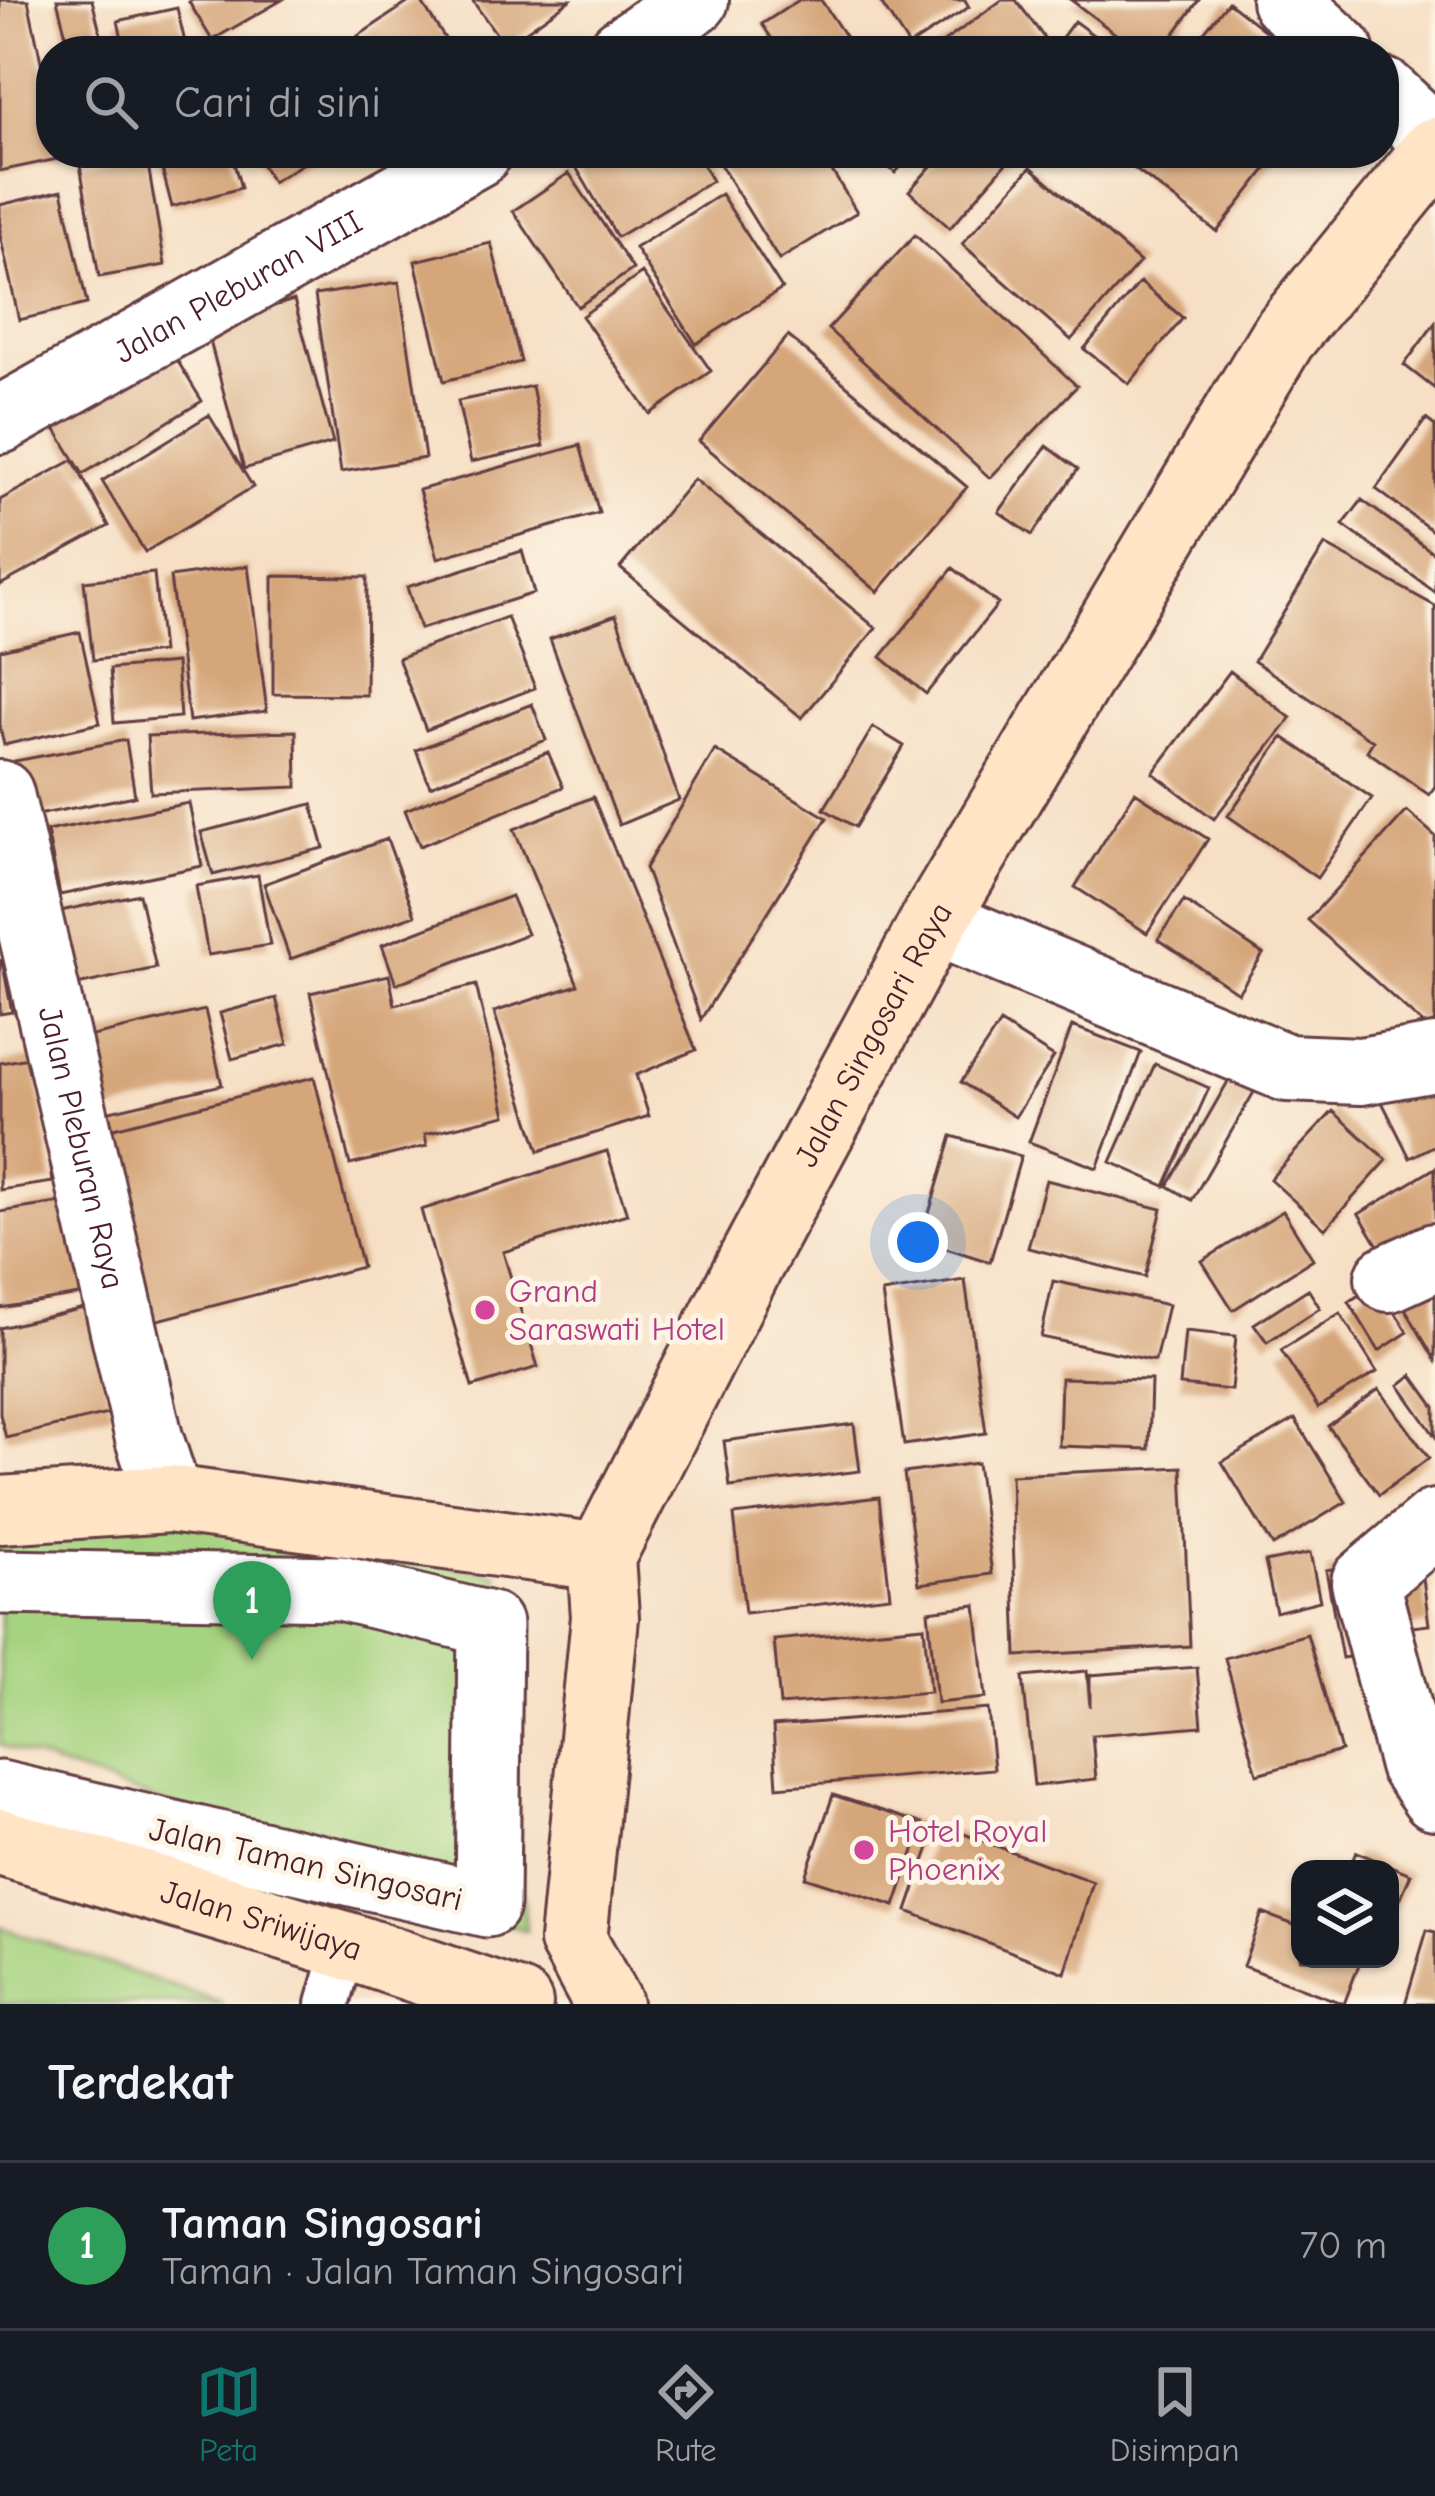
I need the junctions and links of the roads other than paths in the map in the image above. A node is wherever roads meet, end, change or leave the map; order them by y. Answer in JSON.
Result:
{"nodes":[{"id":1,"x":695,"y":0,"type":"edge"},
{"id":2,"x":1285,"y":0,"type":"edge"},
{"id":3,"x":643,"y":36,"type":"edge"},
{"id":4,"x":1324,"y":36,"type":"edge"},
{"id":5,"x":1399,"y":106,"type":"edge"},
{"id":6,"x":1435,"y":140,"type":"edge"},
{"id":7,"x":1435,"y":151,"type":"edge"},
{"id":8,"x":450,"y":168,"type":"edge"},
{"id":9,"x":0,"y":420,"type":"edge"},
{"id":10,"x":0,"y":794,"type":"edge"},
{"id":11,"x":934,"y":921,"type":"junction"},
{"id":12,"x":1435,"y":1058,"type":"edge"},
{"id":13,"x":169,"y":1499,"type":"junction"},
{"id":14,"x":0,"y":1510,"type":"edge"},
{"id":15,"x":1435,"y":1523,"type":"edge"},
{"id":16,"x":601,"y":1557,"type":"junction"},
{"id":17,"x":0,"y":1582,"type":"edge"},
{"id":18,"x":0,"y":1793,"type":"edge"},
{"id":19,"x":1435,"y":1796,"type":"edge"},
{"id":20,"x":0,"y":1842,"type":"edge"},
{"id":21,"x":573,"y":1940,"type":"junction"},
{"id":22,"x":336,"y":1974,"type":"edge"},
{"id":23,"x":515,"y":2003,"type":"edge"},
{"id":24,"x":608,"y":2004,"type":"edge"}],
"edges":[{"from":1,"to":3,"type":"street"},
{"from":2,"to":4,"type":"street"},
{"from":5,"to":6,"type":"street"},
{"from":7,"to":11,"type":"main road","name":"Jalan Singosari Raya"},
{"from":8,"to":9,"type":"street","name":"Jalan Pleburan VIII"},
{"from":10,"to":13,"type":"street","name":"Jalan Pleburan Raya"},
{"from":11,"to":12,"type":"street"},
{"from":11,"to":16,"type":"main road","name":"Jalan Singosari Raya"},
{"from":13,"to":14,"type":"main road"},
{"from":13,"to":16,"type":"main road"},
{"from":15,"to":19,"type":"street"},
{"from":16,"to":21,"type":"main road"},
{"from":17,"to":18,"type":"street","name":"Jalan Taman Singosari"},
{"from":20,"to":22,"type":"main road","name":"Jalan Sriwijaya"},
{"from":21,"to":23,"type":"main road"},
{"from":21,"to":24,"type":"main road"},
{"from":22,"to":23,"type":"main road","name":"Jalan Sriwijaya"}]}
